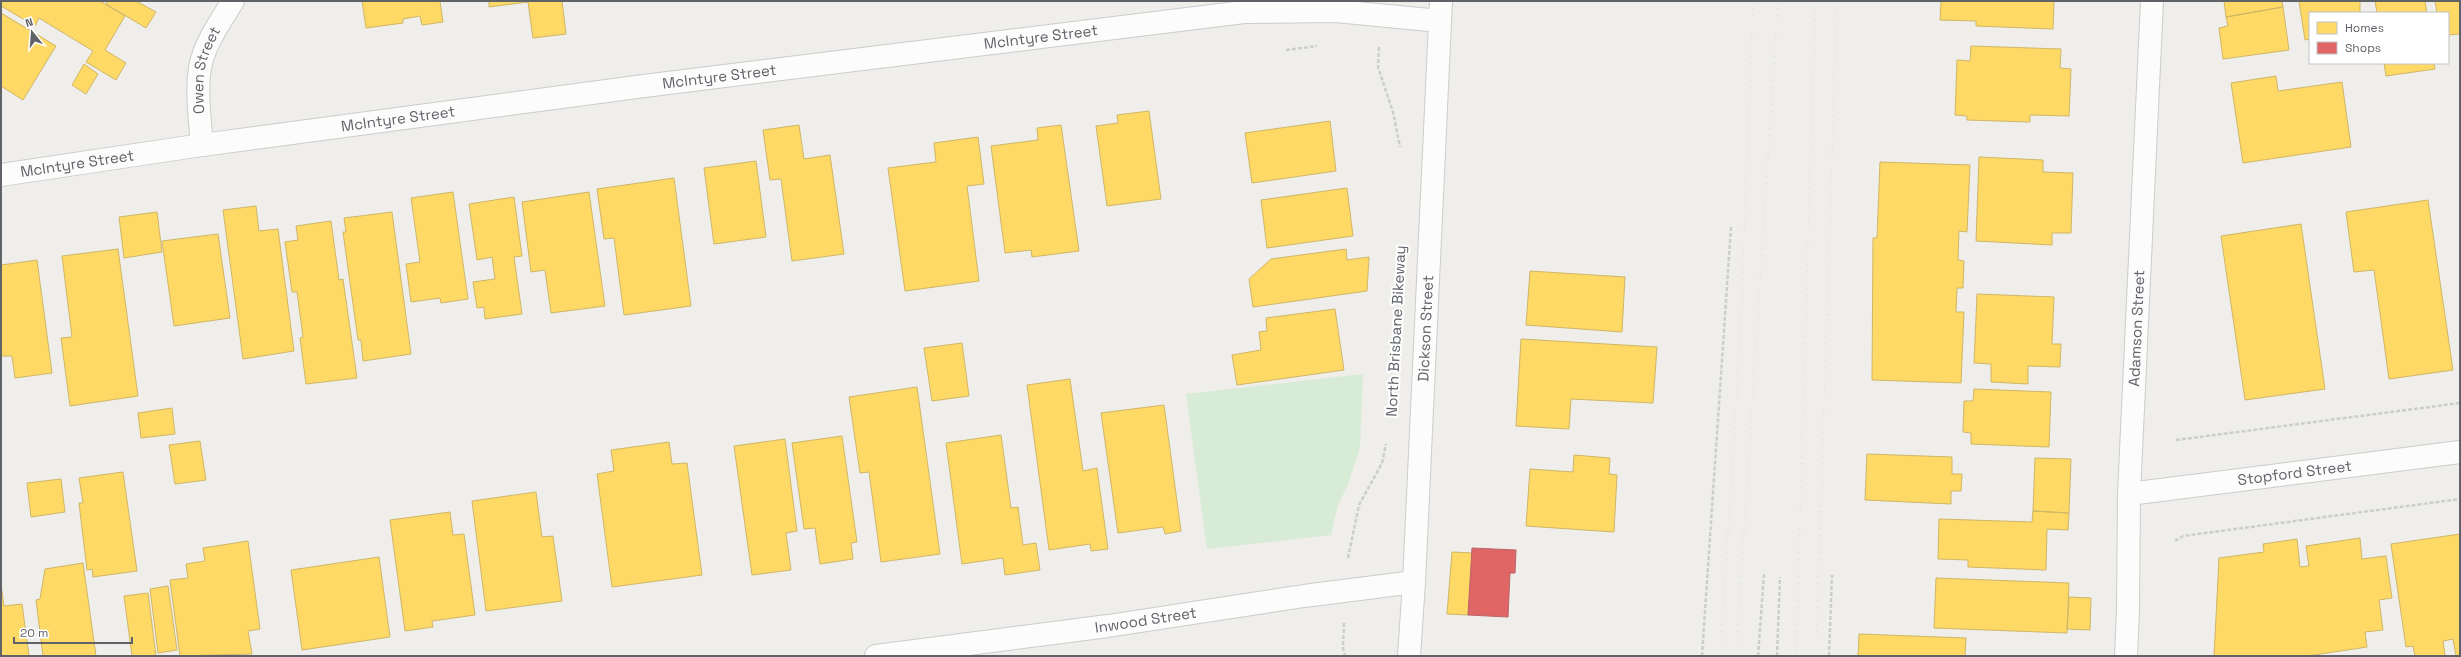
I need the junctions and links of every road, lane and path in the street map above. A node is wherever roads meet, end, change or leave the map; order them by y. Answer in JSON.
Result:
{"nodes":[{"id":1,"x":233,"y":1,"type":"edge"},
{"id":2,"x":2152,"y":1,"type":"edge"},
{"id":3,"x":1441,"y":11,"type":"edge"},
{"id":4,"x":1381,"y":16,"type":"junction"},
{"id":5,"x":202,"y":145,"type":"junction"},
{"id":6,"x":1400,"y":148,"type":"dead end"},
{"id":7,"x":1,"y":175,"type":"edge"},
{"id":8,"x":1731,"y":227,"type":"dead end"},
{"id":9,"x":2460,"y":403,"type":"edge"},
{"id":10,"x":2176,"y":440,"type":"dead end"},
{"id":11,"x":1387,"y":442,"type":"dead end"},
{"id":12,"x":2460,"y":452,"type":"edge"},
{"id":13,"x":2129,"y":494,"type":"junction"},
{"id":14,"x":2460,"y":499,"type":"edge"},
{"id":15,"x":2175,"y":541,"type":"dead end"},
{"id":16,"x":1764,"y":574,"type":"dead end"},
{"id":17,"x":1832,"y":576,"type":"dead end"},
{"id":18,"x":1780,"y":577,"type":"dead end"},
{"id":19,"x":1414,"y":582,"type":"junction"},
{"id":20,"x":1346,"y":590,"type":"junction"},
{"id":21,"x":876,"y":656,"type":"edge"},
{"id":22,"x":1345,"y":656,"type":"edge"},
{"id":23,"x":1409,"y":656,"type":"edge"},
{"id":24,"x":1702,"y":656,"type":"edge"},
{"id":25,"x":1758,"y":656,"type":"edge"},
{"id":26,"x":1776,"y":656,"type":"edge"},
{"id":27,"x":1829,"y":656,"type":"edge"},
{"id":28,"x":2126,"y":656,"type":"edge"}],
"edges":[{"from":1,"to":5,"type":"street","name":"Owen Street"},
{"from":2,"to":13,"type":"street","name":"Adamson Street"},
{"from":3,"to":4,"type":"street","name":"McIntyre Street"},
{"from":3,"to":19,"type":"street","name":"Dickson Street"},
{"from":4,"to":5,"type":"street","name":"McIntyre Street"},
{"from":4,"to":6,"type":"path"},
{"from":5,"to":7,"type":"street","name":"McIntyre Street"},
{"from":8,"to":24,"type":"path"},
{"from":9,"to":10,"type":"path"},
{"from":11,"to":20,"type":"path"},
{"from":12,"to":13,"type":"street","name":"Stopford Street"},
{"from":13,"to":28,"type":"street","name":"Adamson Street"},
{"from":14,"to":15,"type":"path"},
{"from":16,"to":25,"type":"path"},
{"from":17,"to":27,"type":"path"},
{"from":18,"to":26,"type":"path"},
{"from":19,"to":20,"type":"street","name":"Inwood Street"},
{"from":19,"to":23,"type":"street","name":"Dickson Street"},
{"from":20,"to":21,"type":"street","name":"Inwood Street"},
{"from":20,"to":22,"type":"path"}]}
